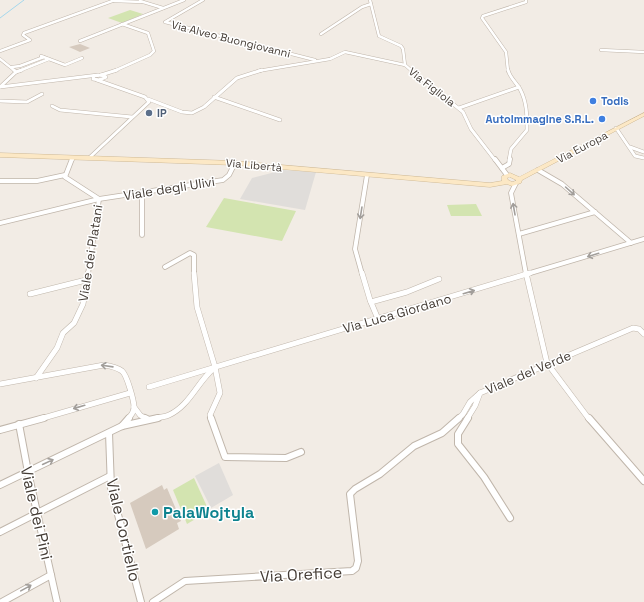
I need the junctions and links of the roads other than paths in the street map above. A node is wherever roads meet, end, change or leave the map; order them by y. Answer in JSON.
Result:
{"nodes":[{"id":1,"x":115,"y":0,"type":"edge"},
{"id":2,"x":137,"y":0,"type":"edge"},
{"id":3,"x":184,"y":0,"type":"edge"},
{"id":4,"x":203,"y":0,"type":"edge"},
{"id":5,"x":370,"y":0,"type":"edge"},
{"id":6,"x":526,"y":0,"type":"edge"},
{"id":7,"x":112,"y":2,"type":"junction"},
{"id":8,"x":143,"y":2,"type":"junction"},
{"id":9,"x":371,"y":4,"type":"junction"},
{"id":10,"x":163,"y":8,"type":"junction"},
{"id":11,"x":122,"y":24,"type":"junction"},
{"id":12,"x":27,"y":32,"type":"junction"},
{"id":13,"x":321,"y":34,"type":"dead end"},
{"id":14,"x":80,"y":41,"type":"dead end"},
{"id":15,"x":602,"y":50,"type":"dead end"},
{"id":16,"x":0,"y":52,"type":"edge"},
{"id":17,"x":644,"y":52,"type":"edge"},
{"id":18,"x":82,"y":58,"type":"dead end"},
{"id":19,"x":0,"y":59,"type":"edge"},
{"id":20,"x":49,"y":59,"type":"junction"},
{"id":21,"x":318,"y":60,"type":"junction"},
{"id":22,"x":27,"y":65,"type":"junction"},
{"id":23,"x":405,"y":65,"type":"junction"},
{"id":24,"x":12,"y":67,"type":"junction"},
{"id":25,"x":114,"y":71,"type":"junction"},
{"id":26,"x":16,"y":72,"type":"junction"},
{"id":27,"x":99,"y":75,"type":"junction"},
{"id":28,"x":83,"y":77,"type":"junction"},
{"id":29,"x":105,"y":77,"type":"junction"},
{"id":30,"x":93,"y":79,"type":"junction"},
{"id":31,"x":97,"y":80,"type":"junction"},
{"id":32,"x":106,"y":84,"type":"junction"},
{"id":33,"x":0,"y":87,"type":"edge"},
{"id":34,"x":519,"y":87,"type":"junction"},
{"id":35,"x":42,"y":94,"type":"dead end"},
{"id":36,"x":214,"y":97,"type":"junction"},
{"id":37,"x":148,"y":99,"type":"junction"},
{"id":38,"x":0,"y":101,"type":"edge"},
{"id":39,"x":52,"y":106,"type":"dead end"},
{"id":40,"x":459,"y":108,"type":"junction"},
{"id":41,"x":644,"y":114,"type":"edge"},
{"id":42,"x":132,"y":116,"type":"junction"},
{"id":43,"x":280,"y":120,"type":"dead end"},
{"id":44,"x":616,"y":128,"type":"junction"},
{"id":45,"x":630,"y":147,"type":"junction"},
{"id":46,"x":644,"y":152,"type":"edge"},
{"id":47,"x":0,"y":155,"type":"edge"},
{"id":48,"x":73,"y":158,"type":"junction"},
{"id":49,"x":89,"y":158,"type":"junction"},
{"id":50,"x":644,"y":158,"type":"edge"},
{"id":51,"x":235,"y":163,"type":"junction"},
{"id":52,"x":502,"y":168,"type":"junction"},
{"id":53,"x":538,"y":170,"type":"junction"},
{"id":54,"x":64,"y":175,"type":"junction"},
{"id":55,"x":367,"y":175,"type":"junction"},
{"id":56,"x":507,"y":175,"type":"junction"},
{"id":57,"x":0,"y":181,"type":"edge"},
{"id":58,"x":518,"y":181,"type":"junction"},
{"id":59,"x":507,"y":182,"type":"junction"},
{"id":60,"x":142,"y":192,"type":"junction"},
{"id":61,"x":99,"y":199,"type":"junction"},
{"id":62,"x":595,"y":212,"type":"junction"},
{"id":63,"x":0,"y":223,"type":"edge"},
{"id":64,"x":519,"y":234,"type":"junction"},
{"id":65,"x":142,"y":236,"type":"dead end"},
{"id":66,"x":644,"y":239,"type":"edge"},
{"id":67,"x":631,"y":243,"type":"junction"},
{"id":68,"x":165,"y":267,"type":"dead end"},
{"id":69,"x":526,"y":275,"type":"junction"},
{"id":70,"x":439,"y":279,"type":"dead end"},
{"id":71,"x":86,"y":280,"type":"junction"},
{"id":72,"x":30,"y":294,"type":"dead end"},
{"id":73,"x":371,"y":302,"type":"junction"},
{"id":74,"x":378,"y":319,"type":"junction"},
{"id":75,"x":644,"y":334,"type":"edge"},
{"id":76,"x":547,"y":363,"type":"junction"},
{"id":77,"x":215,"y":367,"type":"junction"},
{"id":78,"x":36,"y":378,"type":"junction"},
{"id":79,"x":0,"y":384,"type":"edge"},
{"id":80,"x":149,"y":386,"type":"dead end"},
{"id":81,"x":130,"y":392,"type":"junction"},
{"id":82,"x":480,"y":393,"type":"junction"},
{"id":83,"x":134,"y":406,"type":"junction"},
{"id":84,"x":151,"y":419,"type":"junction"},
{"id":85,"x":19,"y":424,"type":"junction"},
{"id":86,"x":122,"y":426,"type":"junction"},
{"id":87,"x":0,"y":430,"type":"edge"},
{"id":88,"x":109,"y":433,"type":"junction"},
{"id":89,"x":300,"y":452,"type":"dead end"},
{"id":90,"x":28,"y":472,"type":"junction"},
{"id":91,"x":110,"y":476,"type":"junction"},
{"id":92,"x":644,"y":481,"type":"edge"},
{"id":93,"x":0,"y":485,"type":"edge"},
{"id":94,"x":37,"y":512,"type":"junction"},
{"id":95,"x":510,"y":518,"type":"dead end"},
{"id":96,"x":0,"y":532,"type":"edge"},
{"id":97,"x":51,"y":575,"type":"junction"},
{"id":98,"x":2,"y":602,"type":"edge"},
{"id":99,"x":57,"y":602,"type":"edge"},
{"id":100,"x":142,"y":602,"type":"edge"},
{"id":101,"x":153,"y":602,"type":"edge"}],
"edges":[{"from":1,"to":7,"type":"street"},
{"from":2,"to":8,"type":"street"},
{"from":3,"to":10,"type":"street"},
{"from":4,"to":21,"type":"street","name":"Via Alveo Buongiovanni"},
{"from":5,"to":9,"type":"street","name":"Via Figliola"},
{"from":6,"to":34,"type":"street"},
{"from":7,"to":8,"type":"street"},
{"from":7,"to":12,"type":"street"},
{"from":8,"to":10,"type":"street"},
{"from":9,"to":13,"type":"street"},
{"from":9,"to":23,"type":"street","name":"Via Figliola"},
{"from":10,"to":11,"type":"street"},
{"from":11,"to":14,"type":"street"},
{"from":11,"to":25,"type":"street"},
{"from":12,"to":16,"type":"street"},
{"from":12,"to":16,"type":"street"},
{"from":15,"to":17,"type":"street"},
{"from":18,"to":20,"type":"street"},
{"from":19,"to":24,"type":"street"},
{"from":20,"to":22,"type":"street"},
{"from":20,"to":22,"type":"street"},
{"from":21,"to":23,"type":"street"},
{"from":21,"to":36,"type":"street"},
{"from":22,"to":24,"type":"street"},
{"from":22,"to":26,"type":"street"},
{"from":23,"to":40,"type":"street","name":"Via Figliola"},
{"from":24,"to":26,"type":"street"},
{"from":25,"to":27,"type":"street"},
{"from":25,"to":29,"type":"street"},
{"from":26,"to":33,"type":"street"},
{"from":27,"to":28,"type":"street"},
{"from":27,"to":29,"type":"street"},
{"from":27,"to":30,"type":"street"},
{"from":28,"to":30,"type":"street"},
{"from":28,"to":33,"type":"street"},
{"from":29,"to":31,"type":"street"},
{"from":29,"to":32,"type":"street"},
{"from":30,"to":31,"type":"street"},
{"from":31,"to":32,"type":"street"},
{"from":32,"to":37,"type":"street"},
{"from":34,"to":40,"type":"street"},
{"from":34,"to":52,"type":"street"},
{"from":35,"to":38,"type":"street"},
{"from":36,"to":37,"type":"street"},
{"from":36,"to":43,"type":"street"},
{"from":37,"to":42,"type":"street"},
{"from":39,"to":42,"type":"street"},
{"from":40,"to":52,"type":"street","name":"Via Figliola"},
{"from":41,"to":44,"type":"street","name":"Via Europa"},
{"from":42,"to":49,"type":"street"},
{"from":44,"to":45,"type":"street"},
{"from":44,"to":53,"type":"street","name":"Via Europa"},
{"from":45,"to":46,"type":"street"},
{"from":45,"to":50,"type":"street"},
{"from":47,"to":48,"type":"street","name":"Via Libertà"},
{"from":48,"to":49,"type":"street","name":"Via Libertà"},
{"from":48,"to":54,"type":"street"},
{"from":49,"to":51,"type":"street","name":"Via Libertà"},
{"from":51,"to":55,"type":"street","name":"Via Libertà"},
{"from":51,"to":60,"type":"street","name":"Viale degli Ulivi"},
{"from":52,"to":56,"type":"street","name":"Via Figliola"},
{"from":53,"to":58,"type":"street","name":"Via Europa"},
{"from":53,"to":62,"type":"street","one_way":true},
{"from":54,"to":57,"type":"street"},
{"from":54,"to":61,"type":"street","name":"Viale dei Platani"},
{"from":55,"to":59,"type":"street","name":"Via Libertà"},
{"from":55,"to":73,"type":"street","one_way":true},
{"from":56,"to":58,"type":"street"},
{"from":56,"to":59,"type":"street"},
{"from":58,"to":59,"type":"street","name":"Via Libertà"},
{"from":64,"to":58,"type":"street","one_way":true},
{"from":60,"to":61,"type":"street","name":"Viale degli Ulivi"},
{"from":60,"to":65,"type":"street"},
{"from":61,"to":63,"type":"street","name":"Viale degli Ulivi"},
{"from":61,"to":71,"type":"street","name":"Viale dei Platani"},
{"from":62,"to":64,"type":"street"},
{"from":62,"to":67,"type":"street"},
{"from":64,"to":69,"type":"street"},
{"from":66,"to":67,"type":"street","name":"Via Luca Giordano"},
{"from":67,"to":69,"type":"street","name":"Via Luca Giordano","one_way":true},
{"from":68,"to":77,"type":"street"},
{"from":74,"to":69,"type":"street","name":"Via Luca Giordano","one_way":true},
{"from":69,"to":76,"type":"street"},
{"from":70,"to":73,"type":"street"},
{"from":71,"to":72,"type":"street"},
{"from":71,"to":78,"type":"street","name":"Viale dei Platani"},
{"from":73,"to":74,"type":"street"},
{"from":74,"to":77,"type":"street","name":"Via Luca Giordano"},
{"from":75,"to":76,"type":"street","name":"Viale del Verde"},
{"from":76,"to":82,"type":"street","name":"Viale del Verde"},
{"from":76,"to":92,"type":"street"},
{"from":77,"to":80,"type":"street","name":"Via Luca Giordano"},
{"from":77,"to":84,"type":"street"},
{"from":77,"to":89,"type":"street"},
{"from":78,"to":79,"type":"street"},
{"from":81,"to":78,"type":"street","one_way":true},
{"from":81,"to":83,"type":"street"},
{"from":81,"to":85,"type":"street","one_way":true},
{"from":82,"to":95,"type":"street","name":"Viale del Verde"},
{"from":82,"to":101,"type":"street","name":"Via Orefice"},
{"from":83,"to":84,"type":"street"},
{"from":83,"to":86,"type":"street"},
{"from":84,"to":86,"type":"street"},
{"from":85,"to":87,"type":"street"},
{"from":85,"to":90,"type":"street","name":"Viale dei Pini"},
{"from":86,"to":88,"type":"street"},
{"from":90,"to":88,"type":"street","one_way":true},
{"from":88,"to":91,"type":"street","name":"Viale Cortiello"},
{"from":90,"to":93,"type":"street"},
{"from":90,"to":94,"type":"street","name":"Viale dei Pini"},
{"from":91,"to":94,"type":"street"},
{"from":91,"to":100,"type":"street","name":"Viale Cortiello"},
{"from":94,"to":96,"type":"street"},
{"from":94,"to":97,"type":"street","name":"Viale dei Pini"},
{"from":98,"to":97,"type":"street","one_way":true},
{"from":97,"to":99,"type":"street","name":"Viale dei Pini"}]}
